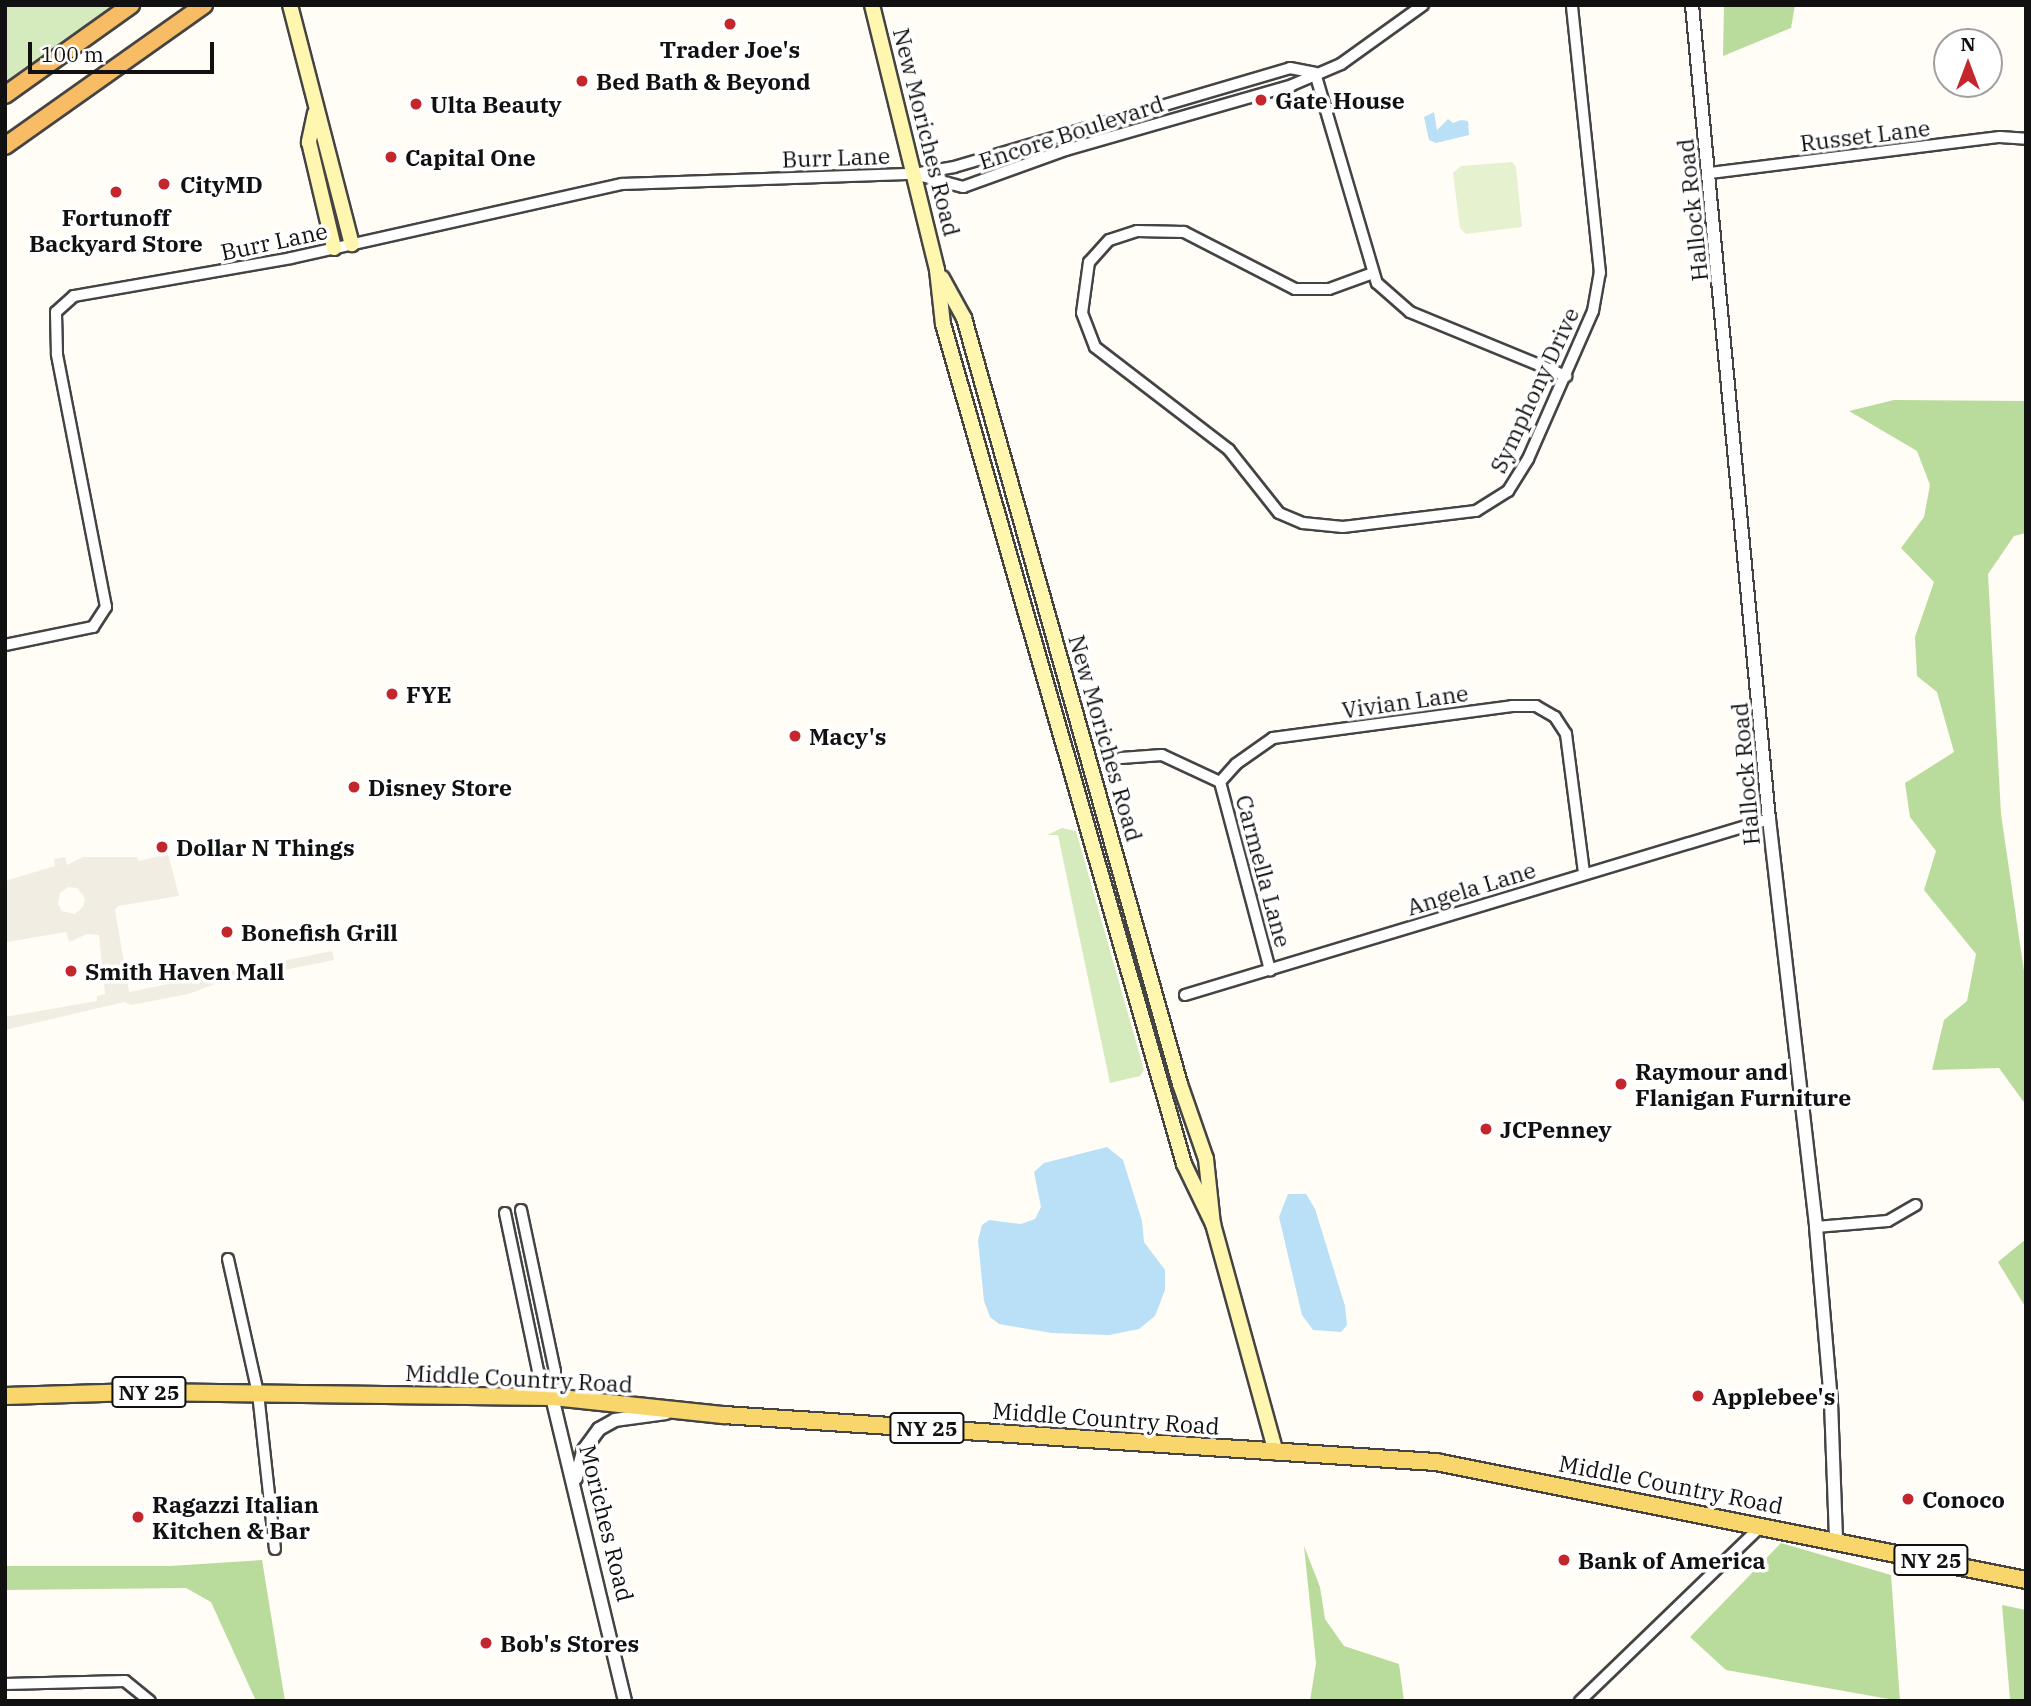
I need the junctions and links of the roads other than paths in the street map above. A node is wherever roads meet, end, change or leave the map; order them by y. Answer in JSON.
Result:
{"nodes":[{"id":1,"x":131,"y":5,"type":"edge"},
{"id":2,"x":204,"y":5,"type":"edge"},
{"id":3,"x":290,"y":5,"type":"edge"},
{"id":4,"x":872,"y":5,"type":"edge"},
{"id":5,"x":1423,"y":5,"type":"edge"},
{"id":6,"x":1572,"y":5,"type":"edge"},
{"id":7,"x":1692,"y":5,"type":"edge"},
{"id":8,"x":1315,"y":73,"type":"junction"},
{"id":9,"x":5,"y":95,"type":"edge"},
{"id":10,"x":315,"y":113,"type":"junction"},
{"id":11,"x":2026,"y":139,"type":"edge"},
{"id":12,"x":5,"y":146,"type":"edge"},
{"id":13,"x":1710,"y":173,"type":"junction"},
{"id":14,"x":914,"y":174,"type":"junction"},
{"id":15,"x":352,"y":244,"type":"junction"},
{"id":16,"x":334,"y":248,"type":"junction"},
{"id":17,"x":937,"y":270,"type":"junction"},
{"id":18,"x":1373,"y":273,"type":"junction"},
{"id":19,"x":1566,"y":376,"type":"junction"},
{"id":20,"x":5,"y":645,"type":"edge"},
{"id":21,"x":1121,"y":758,"type":"dead end"},
{"id":22,"x":1220,"y":782,"type":"junction"},
{"id":23,"x":1769,"y":819,"type":"junction"},
{"id":24,"x":1584,"y":873,"type":"junction"},
{"id":25,"x":1270,"y":970,"type":"junction"},
{"id":26,"x":1185,"y":995,"type":"dead end"},
{"id":27,"x":1916,"y":1206,"type":"dead end"},
{"id":28,"x":521,"y":1210,"type":"dead end"},
{"id":29,"x":505,"y":1213,"type":"dead end"},
{"id":30,"x":1213,"y":1224,"type":"junction"},
{"id":31,"x":1816,"y":1227,"type":"junction"},
{"id":32,"x":228,"y":1259,"type":"dead end"},
{"id":33,"x":551,"y":1392,"type":"junction"},
{"id":34,"x":258,"y":1394,"type":"junction"},
{"id":35,"x":5,"y":1396,"type":"edge"},
{"id":36,"x":684,"y":1410,"type":"junction"},
{"id":37,"x":1276,"y":1452,"type":"junction"},
{"id":38,"x":576,"y":1489,"type":"junction"},
{"id":39,"x":1762,"y":1525,"type":"junction"},
{"id":40,"x":1836,"y":1540,"type":"junction"},
{"id":41,"x":275,"y":1549,"type":"dead end"},
{"id":42,"x":2026,"y":1580,"type":"edge"},
{"id":43,"x":5,"y":1684,"type":"edge"},
{"id":44,"x":150,"y":1701,"type":"edge"},
{"id":45,"x":625,"y":1701,"type":"edge"},
{"id":46,"x":1580,"y":1701,"type":"edge"}],
"edges":[{"from":1,"to":9,"type":"highway"},
{"from":2,"to":12,"type":"highway"},
{"from":3,"to":10,"type":"main road"},
{"from":4,"to":14,"type":"main road","name":"New Moriches Road"},
{"from":5,"to":8,"type":"street","name":"Encore Boulevard"},
{"from":6,"to":19,"type":"street","name":"Symphony Drive"},
{"from":7,"to":13,"type":"street","name":"Hallock Road"},
{"from":8,"to":14,"type":"street","name":"Encore Boulevard"},
{"from":8,"to":14,"type":"street","name":"Encore Boulevard"},
{"from":8,"to":18,"type":"street"},
{"from":10,"to":15,"type":"main road"},
{"from":10,"to":16,"type":"main road"},
{"from":11,"to":13,"type":"street","name":"Russet Lane"},
{"from":13,"to":23,"type":"street","name":"Hallock Road"},
{"from":14,"to":15,"type":"street","name":"Burr Lane"},
{"from":14,"to":17,"type":"main road","name":"New Moriches Road"},
{"from":15,"to":16,"type":"street","name":"Burr Lane"},
{"from":16,"to":20,"type":"street","name":"Burr Lane"},
{"from":17,"to":30,"type":"main road","name":"New Moriches Road"},
{"from":17,"to":30,"type":"main road","name":"New Moriches Road"},
{"from":18,"to":19,"type":"street"},
{"from":18,"to":19,"type":"street","name":"Symphony Drive"},
{"from":21,"to":22,"type":"street"},
{"from":22,"to":24,"type":"street","name":"Vivian Lane"},
{"from":22,"to":25,"type":"street","name":"Carmella Lane"},
{"from":23,"to":24,"type":"street","name":"Angela Lane"},
{"from":23,"to":31,"type":"street","name":"Hallock Road"},
{"from":24,"to":25,"type":"street","name":"Angela Lane"},
{"from":25,"to":26,"type":"street","name":"Angela Lane"},
{"from":27,"to":31,"type":"street"},
{"from":28,"to":33,"type":"street"},
{"from":29,"to":33,"type":"street"},
{"from":30,"to":37,"type":"main road","name":"New Moriches Road"},
{"from":31,"to":40,"type":"street","name":"Hallock Road"},
{"from":32,"to":34,"type":"street"},
{"from":33,"to":34,"type":"main road","name":"Middle Country Road","number":"NY 25"},
{"from":33,"to":36,"type":"main road","name":"Middle Country Road","number":"NY 25"},
{"from":33,"to":38,"type":"street","name":"Moriches Road"},
{"from":34,"to":35,"type":"main road","name":"Middle Country Road","number":"NY 25"},
{"from":34,"to":41,"type":"street"},
{"from":36,"to":37,"type":"main road","name":"Middle Country Road","number":"NY 25"},
{"from":36,"to":38,"type":"street"},
{"from":37,"to":39,"type":"main road","name":"Middle Country Road","number":"NY 25"},
{"from":38,"to":45,"type":"street","name":"Moriches Road"},
{"from":39,"to":40,"type":"main road","name":"Middle Country Road","number":"NY 25"},
{"from":39,"to":46,"type":"street"},
{"from":40,"to":42,"type":"main road","name":"Middle Country Road","number":"NY 25"},
{"from":43,"to":44,"type":"street"}]}
